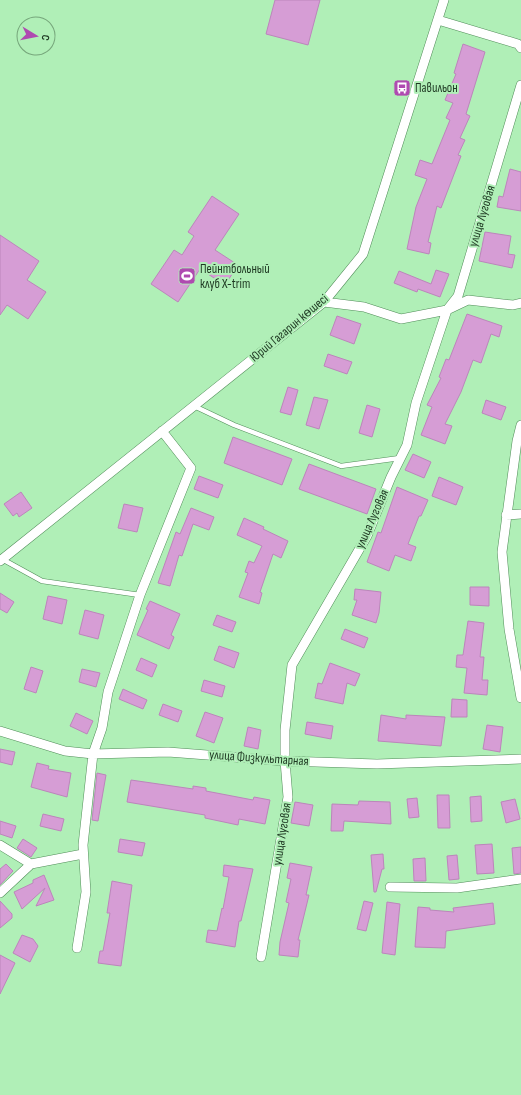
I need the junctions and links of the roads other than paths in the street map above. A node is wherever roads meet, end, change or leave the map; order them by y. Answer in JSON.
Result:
{"nodes":[{"id":1,"x":444,"y":0,"type":"edge"},
{"id":2,"x":438,"y":20,"type":"junction"},
{"id":3,"x":521,"y":48,"type":"edge"},
{"id":4,"x":521,"y":85,"type":"edge"},
{"id":5,"x":324,"y":302,"type":"junction"},
{"id":6,"x":521,"y":303,"type":"edge"},
{"id":7,"x":447,"y":310,"type":"junction"},
{"id":8,"x":194,"y":406,"type":"junction"},
{"id":9,"x":521,"y":425,"type":"edge"},
{"id":10,"x":162,"y":431,"type":"junction"},
{"id":11,"x":400,"y":458,"type":"junction"},
{"id":12,"x":521,"y":514,"type":"edge"},
{"id":13,"x":506,"y":515,"type":"junction"},
{"id":14,"x":1,"y":560,"type":"edge"},
{"id":15,"x":140,"y":595,"type":"junction"},
{"id":16,"x":517,"y":652,"type":"edge"},
{"id":17,"x":521,"y":698,"type":"edge"},
{"id":18,"x":0,"y":731,"type":"edge"},
{"id":19,"x":93,"y":754,"type":"junction"},
{"id":20,"x":521,"y":759,"type":"edge"},
{"id":21,"x":285,"y":761,"type":"junction"},
{"id":22,"x":0,"y":845,"type":"edge"},
{"id":23,"x":83,"y":854,"type":"junction"},
{"id":24,"x":31,"y":864,"type":"junction"},
{"id":25,"x":521,"y":879,"type":"edge"},
{"id":26,"x":390,"y":887,"type":"dead end"},
{"id":27,"x":0,"y":893,"type":"edge"},
{"id":28,"x":77,"y":948,"type":"dead end"},
{"id":29,"x":261,"y":957,"type":"dead end"}],
"edges":[{"from":1,"to":2,"type":"street","name":"Юрий Гагарин көшесі"},
{"from":2,"to":3,"type":"street"},
{"from":2,"to":5,"type":"street","name":"Юрий Гагарин көшесі"},
{"from":4,"to":7,"type":"street","name":"улица Луговая"},
{"from":5,"to":7,"type":"street"},
{"from":5,"to":8,"type":"street","name":"Юрий Гагарин көшесі"},
{"from":6,"to":7,"type":"street"},
{"from":7,"to":11,"type":"street","name":"улица Луговая"},
{"from":8,"to":10,"type":"street","name":"Юрий Гагарин көшесі"},
{"from":8,"to":11,"type":"lane"},
{"from":9,"to":13,"type":"street"},
{"from":10,"to":14,"type":"street","name":"Юрий Гагарин көшесі"},
{"from":10,"to":15,"type":"street"},
{"from":11,"to":21,"type":"street","name":"улица Луговая"},
{"from":12,"to":13,"type":"street"},
{"from":13,"to":16,"type":"street"},
{"from":14,"to":15,"type":"lane"},
{"from":15,"to":19,"type":"street"},
{"from":16,"to":17,"type":"street"},
{"from":18,"to":19,"type":"street","name":"улица Физкультарная"},
{"from":19,"to":21,"type":"street","name":"улица Физкультарная"},
{"from":19,"to":23,"type":"street"},
{"from":20,"to":21,"type":"street","name":"улица Физкультарная"},
{"from":21,"to":29,"type":"street","name":"улица Луговая"},
{"from":22,"to":24,"type":"street"},
{"from":23,"to":24,"type":"street"},
{"from":23,"to":28,"type":"street"},
{"from":24,"to":27,"type":"street"},
{"from":25,"to":26,"type":"street"}]}
